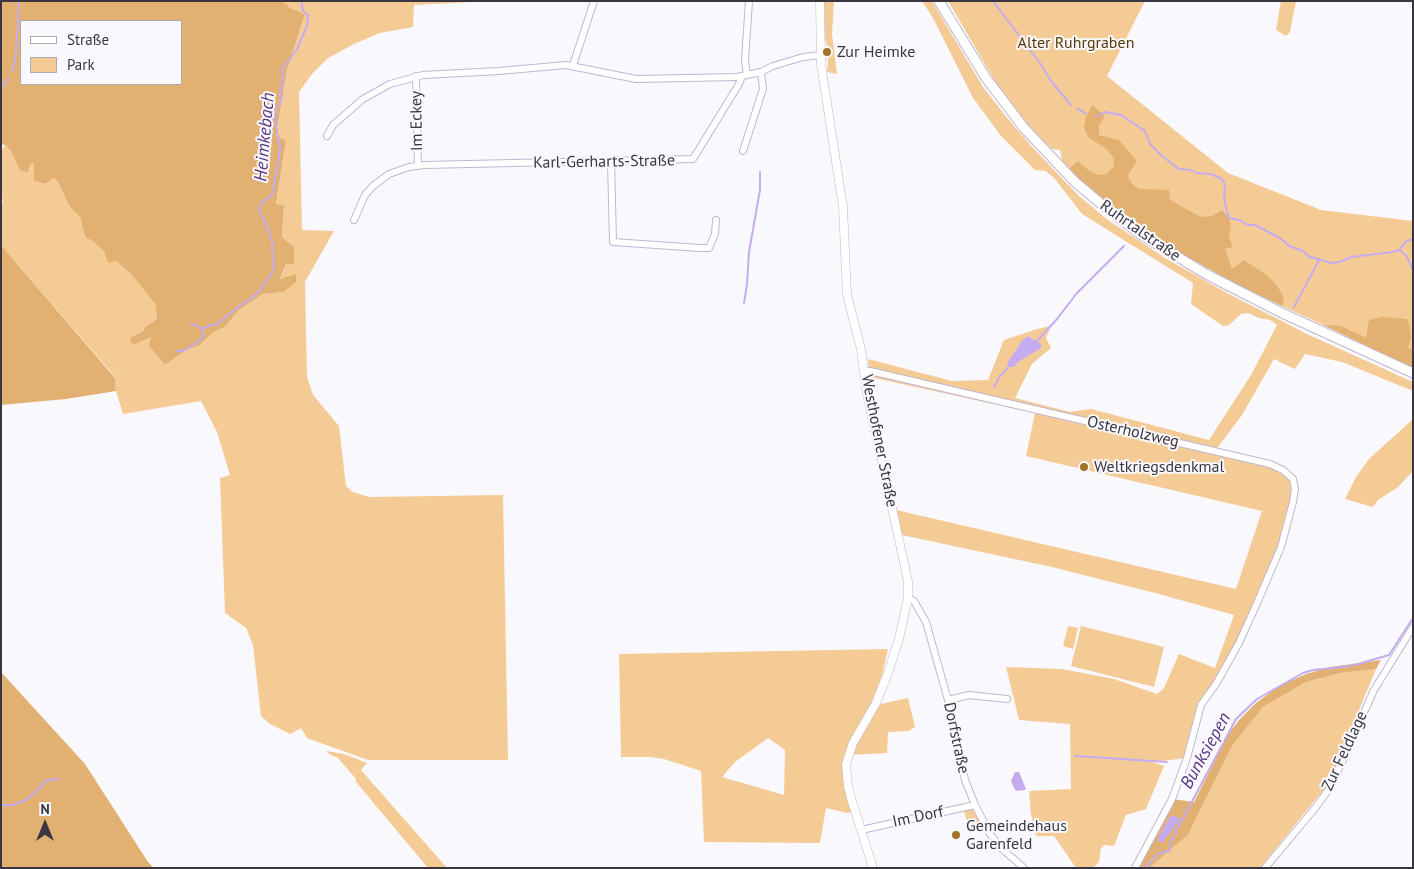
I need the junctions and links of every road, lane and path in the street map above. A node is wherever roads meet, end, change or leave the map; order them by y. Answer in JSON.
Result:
{"nodes":[{"id":1,"x":594,"y":1,"type":"edge"},
{"id":2,"x":748,"y":1,"type":"edge"},
{"id":3,"x":820,"y":1,"type":"edge"},
{"id":4,"x":939,"y":1,"type":"edge"},
{"id":5,"x":821,"y":55,"type":"junction"},
{"id":6,"x":573,"y":65,"type":"junction"},
{"id":7,"x":761,"y":72,"type":"junction"},
{"id":8,"x":744,"y":75,"type":"junction"},
{"id":9,"x":416,"y":76,"type":"junction"},
{"id":10,"x":327,"y":136,"type":"dead end"},
{"id":11,"x":743,"y":151,"type":"dead end"},
{"id":12,"x":611,"y":161,"type":"junction"},
{"id":13,"x":418,"y":166,"type":"junction"},
{"id":14,"x":354,"y":220,"type":"dead end"},
{"id":15,"x":716,"y":220,"type":"dead end"},
{"id":16,"x":864,"y":371,"type":"junction"},
{"id":17,"x":1413,"y":373,"type":"edge"},
{"id":18,"x":908,"y":598,"type":"junction"},
{"id":19,"x":1413,"y":627,"type":"edge"},
{"id":20,"x":1007,"y":699,"type":"dead end"},
{"id":21,"x":948,"y":700,"type":"junction"},
{"id":22,"x":975,"y":805,"type":"junction"},
{"id":23,"x":861,"y":830,"type":"junction"},
{"id":24,"x":873,"y":868,"type":"edge"},
{"id":25,"x":1024,"y":868,"type":"edge"},
{"id":26,"x":1135,"y":868,"type":"edge"},
{"id":27,"x":1266,"y":868,"type":"edge"}],
"edges":[{"from":1,"to":6,"type":"street"},
{"from":2,"to":8,"type":"street"},
{"from":3,"to":5,"type":"street","name":"Westhofener Straße"},
{"from":4,"to":17,"type":"main road","name":"Ruhrtalstraße"},
{"from":5,"to":7,"type":"street"},
{"from":5,"to":16,"type":"street","name":"Westhofener Straße"},
{"from":6,"to":8,"type":"street"},
{"from":6,"to":9,"type":"street"},
{"from":7,"to":8,"type":"street"},
{"from":7,"to":11,"type":"street"},
{"from":8,"to":12,"type":"street","name":"Karl-Gerharts-Straße"},
{"from":9,"to":10,"type":"street"},
{"from":9,"to":13,"type":"street","name":"Im Eckey"},
{"from":12,"to":13,"type":"street","name":"Karl-Gerharts-Straße"},
{"from":12,"to":15,"type":"street"},
{"from":13,"to":14,"type":"street","name":"Im Eckey"},
{"from":16,"to":18,"type":"street","name":"Westhofener Straße"},
{"from":16,"to":26,"type":"street","name":"Osterholzweg"},
{"from":18,"to":21,"type":"street","name":"Dorfstraße"},
{"from":18,"to":23,"type":"street","name":"Westhofener Straße"},
{"from":19,"to":27,"type":"street","name":"Zur Feldlage"},
{"from":20,"to":21,"type":"street"},
{"from":21,"to":22,"type":"street","name":"Dorfstraße"},
{"from":22,"to":23,"type":"street","name":"Im Dorf"},
{"from":22,"to":25,"type":"street","name":"Dorfstraße"},
{"from":23,"to":24,"type":"street","name":"Westhofener Straße"}]}
